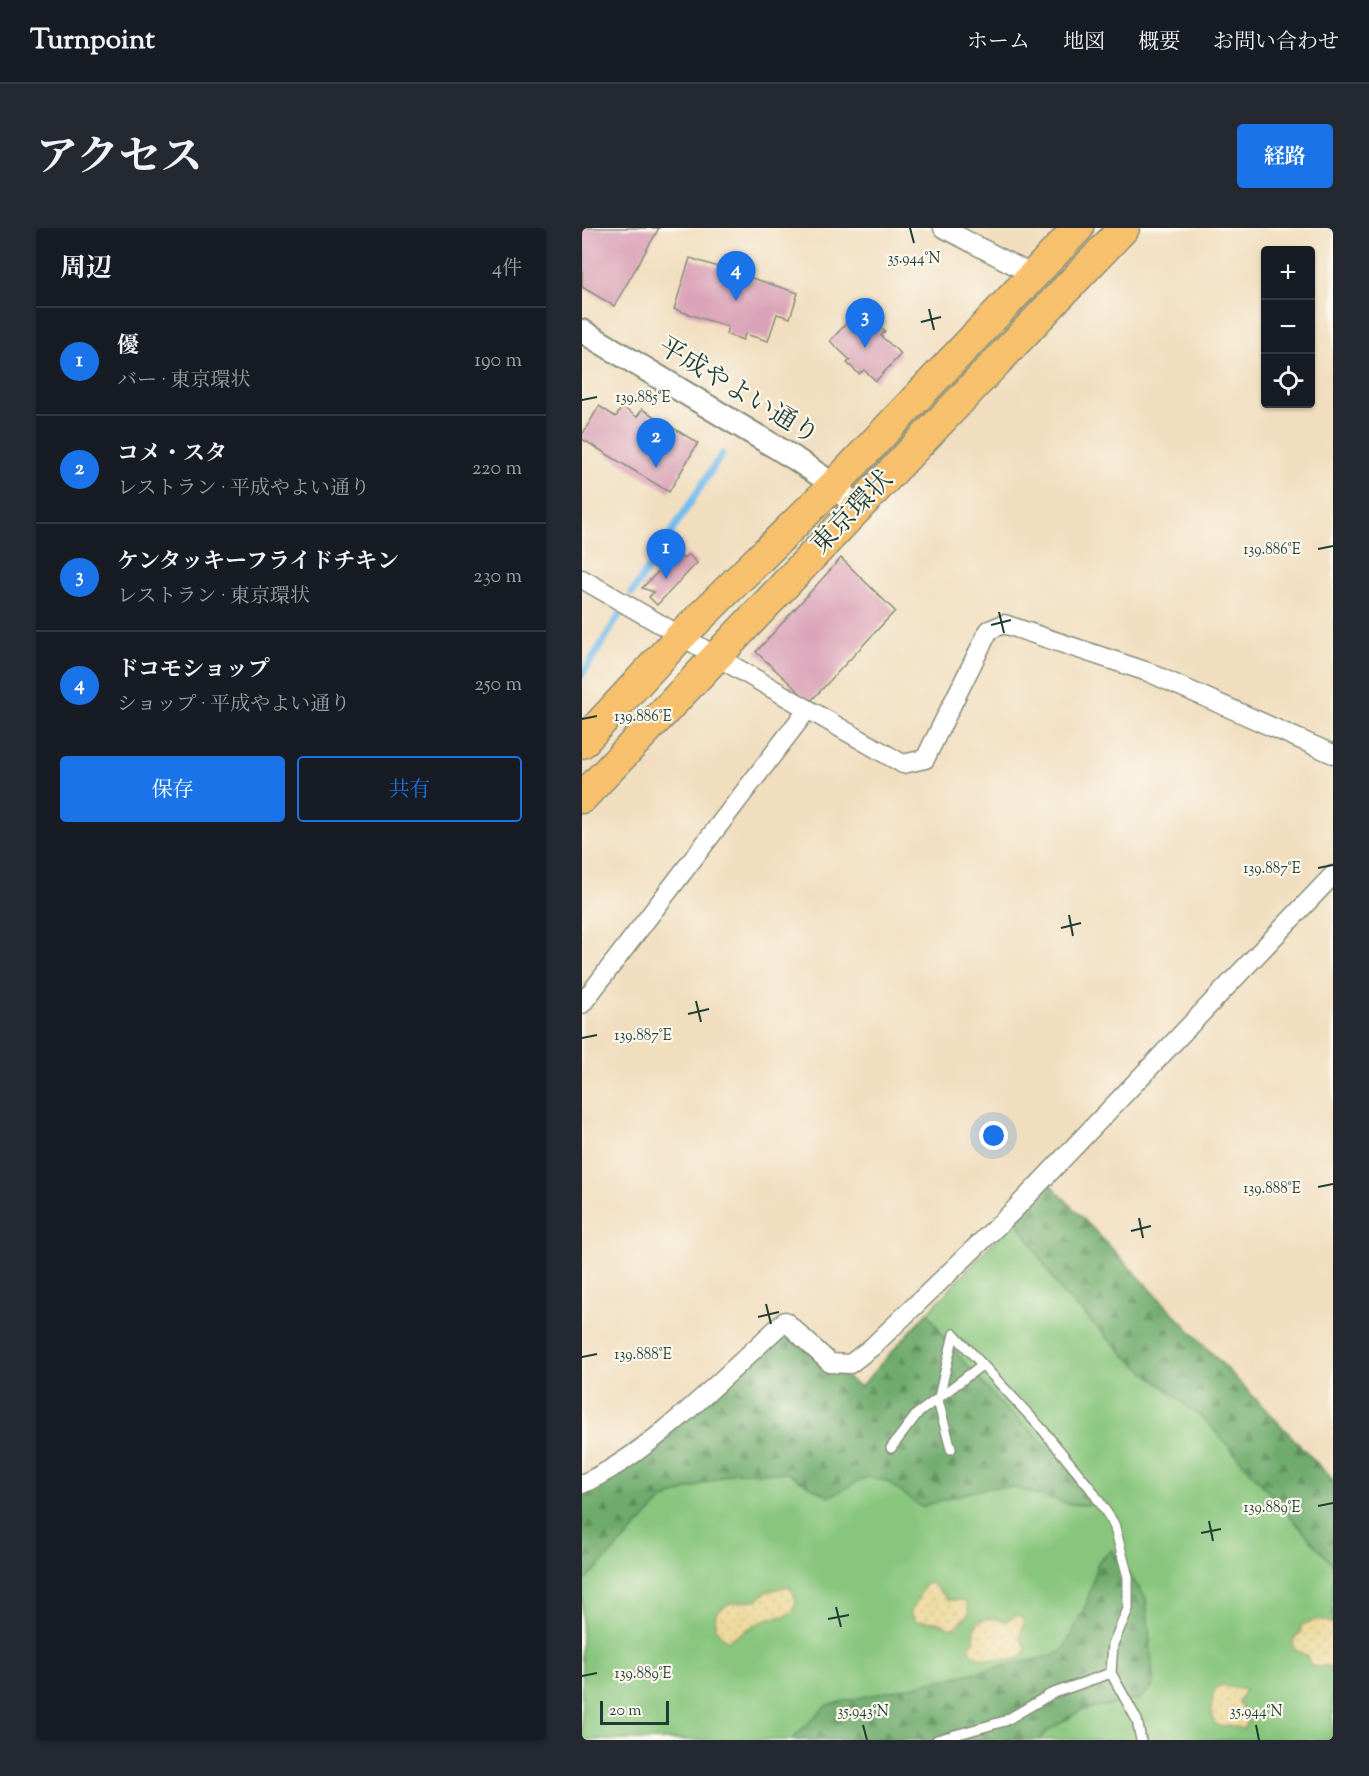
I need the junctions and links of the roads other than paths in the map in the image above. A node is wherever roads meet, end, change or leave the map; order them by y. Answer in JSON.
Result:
{"nodes":[{"id":1,"x":943,"y":228,"type":"edge"},
{"id":2,"x":1078,"y":228,"type":"edge"},
{"id":3,"x":1124,"y":228,"type":"edge"},
{"id":4,"x":1033,"y":275,"type":"junction"},
{"id":5,"x":582,"y":331,"type":"edge"},
{"id":6,"x":834,"y":485,"type":"junction"},
{"id":7,"x":858,"y":509,"type":"junction"},
{"id":8,"x":582,"y":579,"type":"edge"},
{"id":9,"x":680,"y":637,"type":"junction"},
{"id":10,"x":714,"y":657,"type":"junction"},
{"id":11,"x":807,"y":710,"type":"junction"},
{"id":12,"x":582,"y":743,"type":"edge"},
{"id":13,"x":1333,"y":754,"type":"edge"},
{"id":14,"x":582,"y":798,"type":"edge"},
{"id":15,"x":1333,"y":875,"type":"edge"},
{"id":16,"x":582,"y":1004,"type":"edge"},
{"id":17,"x":982,"y":1365,"type":"junction"},
{"id":18,"x":938,"y":1401,"type":"junction"},
{"id":19,"x":891,"y":1448,"type":"dead end"},
{"id":20,"x":951,"y":1449,"type":"dead end"},
{"id":21,"x":582,"y":1484,"type":"edge"},
{"id":22,"x":1111,"y":1673,"type":"junction"},
{"id":23,"x":937,"y":1740,"type":"edge"},
{"id":24,"x":1141,"y":1740,"type":"edge"}],
"edges":[{"from":1,"to":4,"type":"street"},
{"from":2,"to":4,"type":"highway","name":"東京環状"},
{"from":3,"to":7,"type":"highway","name":"東京環状"},
{"from":4,"to":6,"type":"highway","name":"東京環状"},
{"from":5,"to":6,"type":"street","name":"平成やよい通り"},
{"from":6,"to":7,"type":"street","name":"平成やよい通り"},
{"from":6,"to":9,"type":"highway","name":"東京環状"},
{"from":7,"to":10,"type":"highway","name":"東京環状"},
{"from":8,"to":9,"type":"street"},
{"from":9,"to":10,"type":"street"},
{"from":9,"to":12,"type":"highway","name":"東京環状"},
{"from":10,"to":11,"type":"street"},
{"from":10,"to":14,"type":"highway","name":"東京環状"},
{"from":11,"to":13,"type":"street"},
{"from":11,"to":16,"type":"street"},
{"from":15,"to":21,"type":"street"},
{"from":17,"to":18,"type":"lane"},
{"from":17,"to":18,"type":"lane"},
{"from":17,"to":22,"type":"lane"},
{"from":18,"to":19,"type":"lane"},
{"from":18,"to":20,"type":"lane"},
{"from":22,"to":23,"type":"lane"},
{"from":22,"to":24,"type":"lane"}]}
